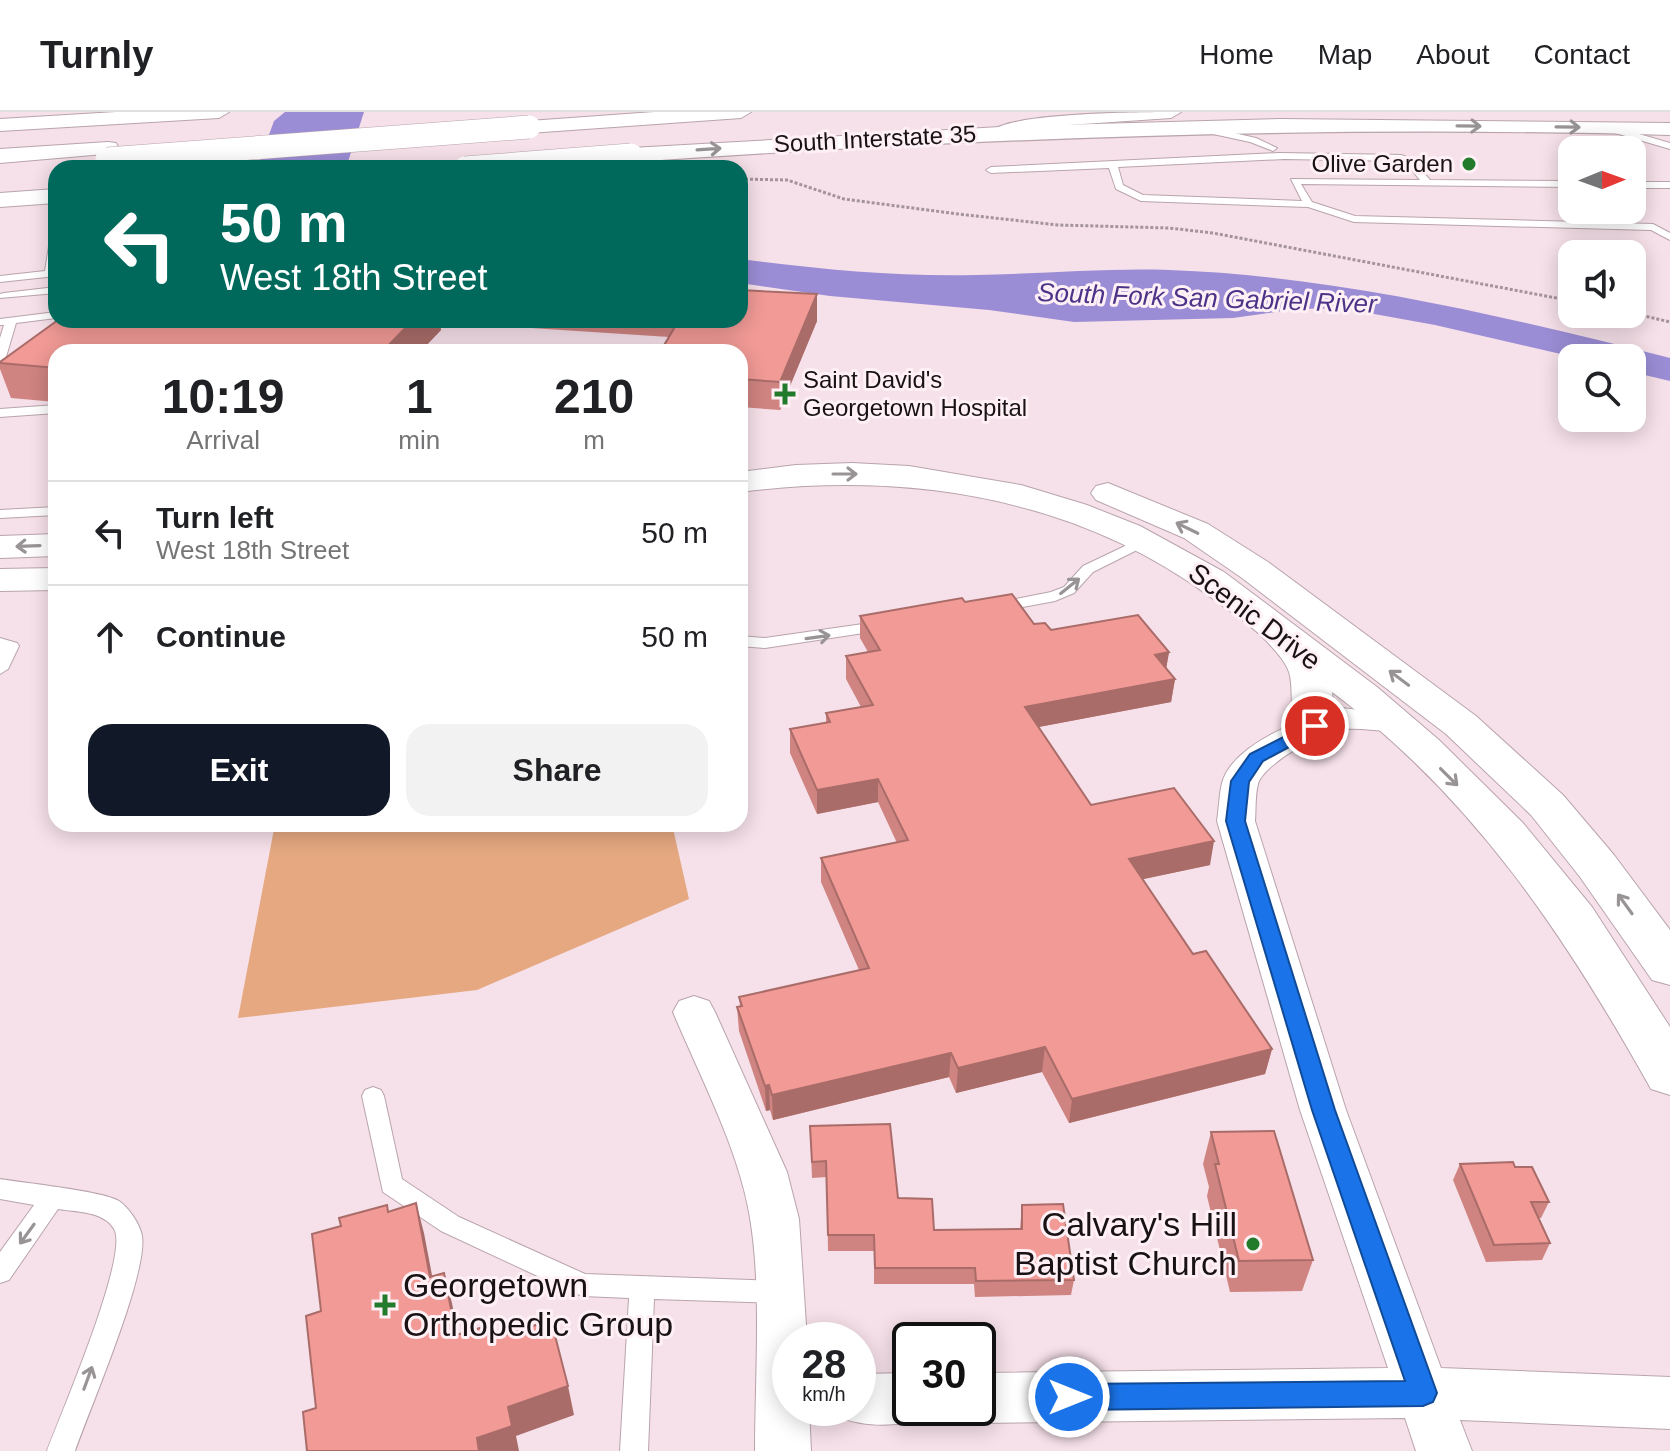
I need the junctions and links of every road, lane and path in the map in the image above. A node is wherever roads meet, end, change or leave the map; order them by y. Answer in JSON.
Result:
{"nodes":[{"id":1,"x":219,"y":112,"type":"edge"},
{"id":2,"x":599,"y":112,"type":"edge"},
{"id":3,"x":741,"y":112,"type":"edge"},
{"id":4,"x":1177,"y":120,"type":"edge"},
{"id":5,"x":525,"y":123,"type":"junction"},
{"id":6,"x":0,"y":125,"type":"edge"},
{"id":7,"x":1267,"y":126,"type":"junction"},
{"id":8,"x":1667,"y":133,"type":"edge"},
{"id":9,"x":108,"y":154,"type":"junction"},
{"id":10,"x":1277,"y":154,"type":"junction"},
{"id":11,"x":0,"y":156,"type":"edge"},
{"id":12,"x":58,"y":160,"type":"edge"},
{"id":13,"x":567,"y":160,"type":"edge"},
{"id":14,"x":48,"y":161,"type":"edge"},
{"id":15,"x":1112,"y":164,"type":"junction"},
{"id":16,"x":0,"y":167,"type":"edge"},
{"id":17,"x":991,"y":170,"type":"dead end"},
{"id":18,"x":748,"y":179,"type":"edge"},
{"id":19,"x":1294,"y":181,"type":"junction"},
{"id":20,"x":1427,"y":182,"type":"junction"},
{"id":21,"x":1558,"y":184,"type":"edge"},
{"id":22,"x":1646,"y":185,"type":"edge"},
{"id":23,"x":1670,"y":185,"type":"edge"},
{"id":24,"x":48,"y":197,"type":"edge"},
{"id":25,"x":0,"y":200,"type":"edge"},
{"id":26,"x":48,"y":203,"type":"edge"},
{"id":27,"x":1309,"y":204,"type":"junction"},
{"id":28,"x":0,"y":207,"type":"edge"},
{"id":29,"x":1670,"y":237,"type":"edge"},
{"id":30,"x":48,"y":274,"type":"edge"},
{"id":31,"x":0,"y":279,"type":"edge"},
{"id":32,"x":48,"y":291,"type":"edge"},
{"id":33,"x":4,"y":296,"type":"dead end"},
{"id":34,"x":1558,"y":298,"type":"edge"},
{"id":35,"x":1646,"y":316,"type":"edge"},
{"id":36,"x":48,"y":320,"type":"edge"},
{"id":37,"x":6,"y":321,"type":"edge"},
{"id":38,"x":1670,"y":322,"type":"edge"},
{"id":39,"x":0,"y":357,"type":"edge"},
{"id":40,"x":48,"y":410,"type":"edge"},
{"id":41,"x":0,"y":413,"type":"edge"},
{"id":42,"x":748,"y":457,"type":"edge"},
{"id":43,"x":748,"y":481,"type":"edge"},
{"id":44,"x":48,"y":511,"type":"edge"},
{"id":45,"x":0,"y":514,"type":"edge"},
{"id":46,"x":1144,"y":541,"type":"junction"},
{"id":47,"x":48,"y":545,"type":"edge"},
{"id":48,"x":0,"y":547,"type":"edge"},
{"id":49,"x":48,"y":579,"type":"edge"},
{"id":50,"x":0,"y":580,"type":"edge"},
{"id":51,"x":980,"y":609,"type":"edge"},
{"id":52,"x":905,"y":622,"type":"edge"},
{"id":53,"x":1285,"y":637,"type":"junction"},
{"id":54,"x":748,"y":642,"type":"edge"},
{"id":55,"x":0,"y":643,"type":"edge"},
{"id":56,"x":0,"y":669,"type":"edge"},
{"id":57,"x":1394,"y":722,"type":"junction"},
{"id":58,"x":1315,"y":726,"type":"junction"},
{"id":59,"x":1670,"y":967,"type":"edge"},
{"id":60,"x":694,"y":1012,"type":"dead end"},
{"id":61,"x":1656,"y":1026,"type":"edge"},
{"id":62,"x":1670,"y":1074,"type":"edge"},
{"id":63,"x":373,"y":1096,"type":"dead end"},
{"id":64,"x":0,"y":1189,"type":"edge"},
{"id":65,"x":54,"y":1196,"type":"junction"},
{"id":66,"x":0,"y":1272,"type":"edge"},
{"id":67,"x":642,"y":1289,"type":"junction"},
{"id":68,"x":780,"y":1292,"type":"junction"},
{"id":69,"x":782,"y":1322,"type":"edge"},
{"id":70,"x":1423,"y":1393,"type":"junction"},
{"id":71,"x":996,"y":1398,"type":"edge"},
{"id":72,"x":1670,"y":1403,"type":"edge"},
{"id":73,"x":784,"y":1426,"type":"edge"},
{"id":74,"x":61,"y":1451,"type":"edge"},
{"id":75,"x":634,"y":1451,"type":"edge"},
{"id":76,"x":783,"y":1451,"type":"edge"},
{"id":77,"x":1444,"y":1451,"type":"edge"}],
"edges":[{"from":1,"to":6,"type":"main road"},
{"from":2,"to":5,"type":"main road"},
{"from":3,"to":5,"type":"main road"},
{"from":4,"to":7,"type":"main road","name":"South Interstate 35"},
{"from":4,"to":10,"type":"lane"},
{"from":13,"to":4,"type":"main road","name":"South Interstate 35","one_way":true,"bridge":true},
{"from":5,"to":9,"type":"main road","bridge":true},
{"from":7,"to":8,"type":"main road","name":"South Interstate 35","one_way":true},
{"from":7,"to":10,"type":"lane"},
{"from":9,"to":11,"type":"main road"},
{"from":9,"to":12,"type":"main road"},
{"from":10,"to":15,"type":"lane"},
{"from":10,"to":19,"type":"lane"},
{"from":10,"to":20,"type":"lane"},
{"from":14,"to":16,"type":"main road"},
{"from":15,"to":17,"type":"lane"},
{"from":15,"to":27,"type":"lane"},
{"from":18,"to":34,"type":"path"},
{"from":19,"to":20,"type":"lane"},
{"from":19,"to":27,"type":"lane"},
{"from":20,"to":21,"type":"lane"},
{"from":22,"to":23,"type":"lane"},
{"from":24,"to":25,"type":"main road"},
{"from":26,"to":28,"type":"main road"},
{"from":27,"to":29,"type":"lane"},
{"from":30,"to":31,"type":"lane"},
{"from":32,"to":33,"type":"lane"},
{"from":35,"to":38,"type":"path"},
{"from":36,"to":37,"type":"lane"},
{"from":37,"to":39,"type":"lane"},
{"from":40,"to":41,"type":"lane"},
{"from":59,"to":42,"type":"main road","name":"Scenic Drive","one_way":true},
{"from":43,"to":46,"type":"main road","name":"Scenic Drive","one_way":true},
{"from":44,"to":45,"type":"lane"},
{"from":51,"to":46,"type":"lane","one_way":true},
{"from":46,"to":53,"type":"main road","name":"Scenic Drive"},
{"from":47,"to":48,"type":"main road","one_way":true},
{"from":49,"to":50,"type":"main road"},
{"from":54,"to":52,"type":"lane","one_way":true},
{"from":53,"to":57,"type":"main road","name":"Scenic Drive"},
{"from":53,"to":58,"type":"main road"},
{"from":55,"to":56,"type":"lane"},
{"from":57,"to":58,"type":"street"},
{"from":57,"to":61,"type":"main road","name":"Scenic Drive","one_way":true},
{"from":58,"to":70,"type":"street"},
{"from":60,"to":68,"type":"street"},
{"from":61,"to":62,"type":"main road","name":"Scenic Drive"},
{"from":63,"to":67,"type":"lane"},
{"from":64,"to":65,"type":"lane"},
{"from":65,"to":66,"type":"lane","one_way":true},
{"from":74,"to":65,"type":"lane","one_way":true},
{"from":67,"to":68,"type":"lane"},
{"from":67,"to":75,"type":"lane"},
{"from":68,"to":69,"type":"street"},
{"from":70,"to":71,"type":"street"},
{"from":70,"to":72,"type":"street"},
{"from":70,"to":77,"type":"street"},
{"from":73,"to":76,"type":"street"}]}
